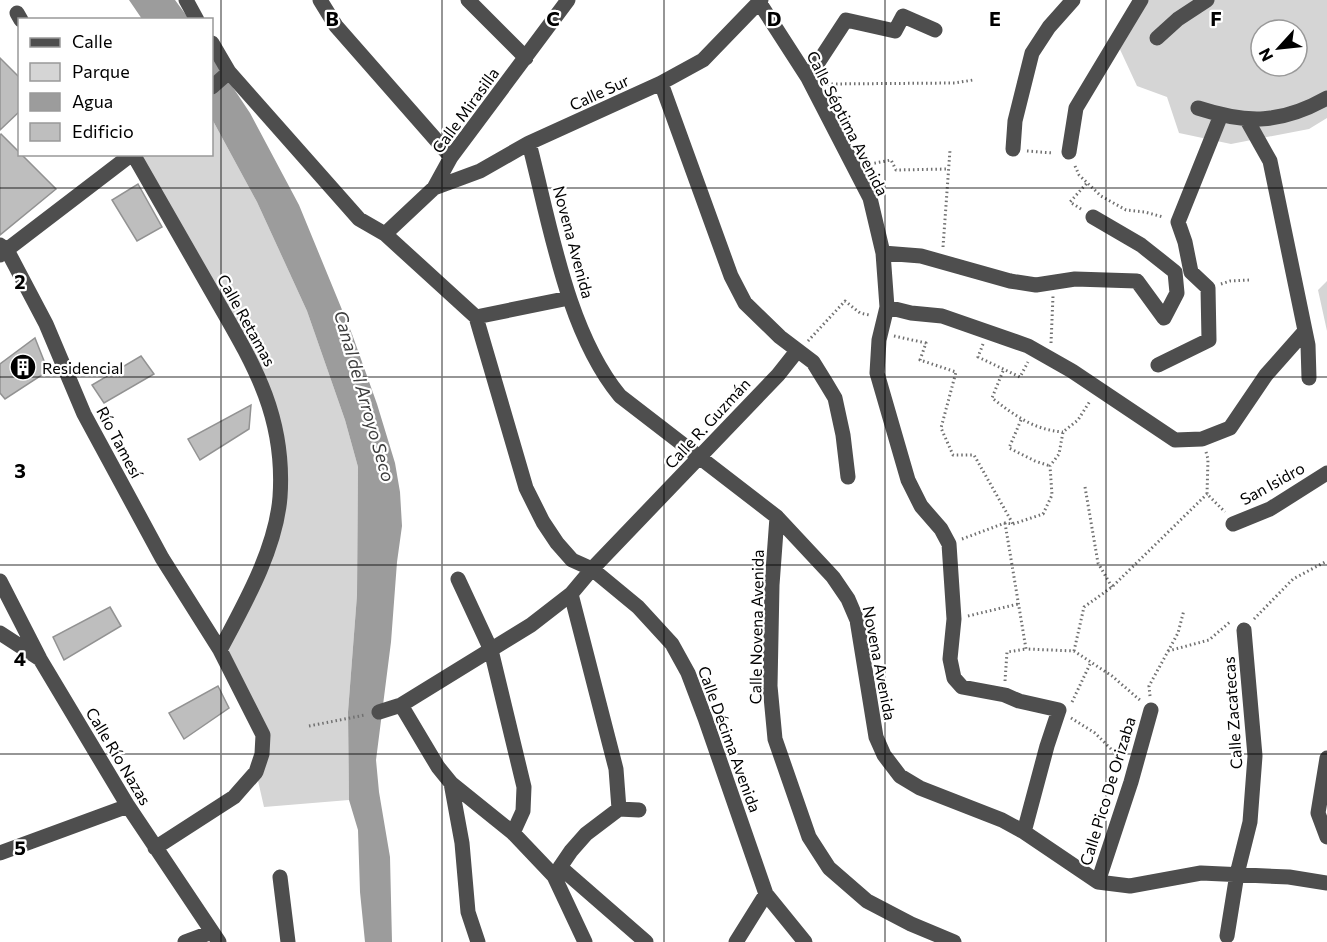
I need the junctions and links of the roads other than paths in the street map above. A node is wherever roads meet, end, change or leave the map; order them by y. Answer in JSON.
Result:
{"nodes":[{"id":1,"x":186,"y":0,"type":"edge"},
{"id":2,"x":320,"y":0,"type":"edge"},
{"id":3,"x":468,"y":0,"type":"edge"},
{"id":4,"x":568,"y":0,"type":"edge"},
{"id":5,"x":1073,"y":0,"type":"edge"},
{"id":6,"x":1142,"y":0,"type":"edge"},
{"id":7,"x":1207,"y":0,"type":"edge"},
{"id":8,"x":760,"y":1,"type":"edge"},
{"id":9,"x":196,"y":18,"type":"edge"},
{"id":10,"x":934,"y":30,"type":"dead end"},
{"id":11,"x":1157,"y":38,"type":"dead end"},
{"id":12,"x":213,"y":45,"type":"edge"},
{"id":13,"x":526,"y":58,"type":"junction"},
{"id":14,"x":226,"y":74,"type":"junction"},
{"id":15,"x":809,"y":81,"type":"junction"},
{"id":16,"x":661,"y":83,"type":"junction"},
{"id":17,"x":213,"y":86,"type":"edge"},
{"id":18,"x":1327,"y":98,"type":"edge"},
{"id":19,"x":1198,"y":108,"type":"dead end"},
{"id":20,"x":1221,"y":115,"type":"junction"},
{"id":21,"x":1247,"y":120,"type":"junction"},
{"id":22,"x":529,"y":143,"type":"junction"},
{"id":23,"x":1013,"y":149,"type":"road end"},
{"id":24,"x":1069,"y":152,"type":"road end"},
{"id":25,"x":133,"y":156,"type":"edge"},
{"id":26,"x":451,"y":157,"type":"junction"},
{"id":27,"x":113,"y":160,"type":"edge"},
{"id":28,"x":434,"y":188,"type":"junction"},
{"id":29,"x":1093,"y":217,"type":"road end"},
{"id":30,"x":385,"y":234,"type":"junction"},
{"id":31,"x":2,"y":250,"type":"edge"},
{"id":32,"x":883,"y":253,"type":"junction"},
{"id":33,"x":569,"y":298,"type":"junction"},
{"id":34,"x":887,"y":312,"type":"junction"},
{"id":35,"x":476,"y":317,"type":"junction"},
{"id":36,"x":1305,"y":331,"type":"junction"},
{"id":37,"x":797,"y":351,"type":"junction"},
{"id":38,"x":1158,"y":365,"type":"dead end"},
{"id":39,"x":1309,"y":378,"type":"dead end"},
{"id":40,"x":699,"y":459,"type":"junction"},
{"id":41,"x":1327,"y":473,"type":"edge"},
{"id":42,"x":848,"y":477,"type":"dead end"},
{"id":43,"x":777,"y":517,"type":"junction"},
{"id":44,"x":1233,"y":524,"type":"road end"},
{"id":45,"x":592,"y":569,"type":"junction"},
{"id":46,"x":458,"y":579,"type":"dead end"},
{"id":47,"x":0,"y":581,"type":"edge"},
{"id":48,"x":571,"y":594,"type":"junction"},
{"id":49,"x":1246,"y":628,"type":"road end"},
{"id":50,"x":0,"y":633,"type":"edge"},
{"id":51,"x":220,"y":650,"type":"junction"},
{"id":52,"x":491,"y":650,"type":"junction"},
{"id":53,"x":40,"y":659,"type":"junction"},
{"id":54,"x":401,"y":705,"type":"junction"},
{"id":55,"x":1151,"y":710,"type":"road end"},
{"id":56,"x":379,"y":712,"type":"road end"},
{"id":57,"x":1327,"y":758,"type":"edge"},
{"id":58,"x":451,"y":783,"type":"junction"},
{"id":59,"x":128,"y":806,"type":"junction"},
{"id":60,"x":619,"y":808,"type":"junction"},
{"id":61,"x":639,"y":810,"type":"dead end"},
{"id":62,"x":1024,"y":832,"type":"junction"},
{"id":63,"x":513,"y":833,"type":"junction"},
{"id":64,"x":1327,"y":837,"type":"edge"},
{"id":65,"x":155,"y":848,"type":"junction"},
{"id":66,"x":0,"y":853,"type":"edge"},
{"id":67,"x":557,"y":872,"type":"junction"},
{"id":68,"x":1237,"y":874,"type":"junction"},
{"id":69,"x":280,"y":877,"type":"dead end"},
{"id":70,"x":1098,"y":882,"type":"junction"},
{"id":71,"x":1327,"y":883,"type":"edge"},
{"id":72,"x":766,"y":894,"type":"junction"},
{"id":73,"x":1227,"y":936,"type":"dead end"},
{"id":74,"x":216,"y":937,"type":"edge"},
{"id":75,"x":185,"y":942,"type":"edge"},
{"id":76,"x":288,"y":942,"type":"edge"},
{"id":77,"x":478,"y":942,"type":"edge"},
{"id":78,"x":585,"y":942,"type":"edge"},
{"id":79,"x":646,"y":942,"type":"edge"},
{"id":80,"x":736,"y":942,"type":"edge"},
{"id":81,"x":805,"y":942,"type":"edge"},
{"id":82,"x":954,"y":942,"type":"edge"}],
"edges":[{"from":1,"to":9,"type":"street"},
{"from":2,"to":26,"type":"street"},
{"from":3,"to":13,"type":"street"},
{"from":4,"to":13,"type":"street","name":"Calle Mirasilla"},
{"from":5,"to":23,"type":"street"},
{"from":6,"to":24,"type":"street"},
{"from":7,"to":11,"type":"street"},
{"from":8,"to":15,"type":"street","name":"Calle Séptima Avenida"},
{"from":8,"to":16,"type":"street","name":"Calle Sur"},
{"from":10,"to":15,"type":"street"},
{"from":12,"to":14,"type":"street"},
{"from":13,"to":26,"type":"street","name":"Calle Mirasilla"},
{"from":14,"to":17,"type":"street"},
{"from":14,"to":30,"type":"street"},
{"from":15,"to":32,"type":"street","name":"Calle Séptima Avenida"},
{"from":16,"to":22,"type":"street","name":"Calle Sur"},
{"from":16,"to":37,"type":"street"},
{"from":18,"to":21,"type":"street"},
{"from":19,"to":20,"type":"street"},
{"from":20,"to":21,"type":"street"},
{"from":20,"to":38,"type":"street"},
{"from":21,"to":36,"type":"street"},
{"from":22,"to":28,"type":"street","name":"Calle Sur"},
{"from":22,"to":33,"type":"street","name":"Novena Avenida"},
{"from":25,"to":51,"type":"street","name":"Calle Retamas"},
{"from":26,"to":28,"type":"street","name":"Calle Mirasilla"},
{"from":27,"to":31,"type":"street"},
{"from":28,"to":30,"type":"street","name":"Calle Mirasilla"},
{"from":29,"to":32,"type":"street"},
{"from":30,"to":35,"type":"street"},
{"from":31,"to":51,"type":"street","name":"Río Tamesí"},
{"from":32,"to":34,"type":"street","name":"Calle Séptima Avenida"},
{"from":33,"to":35,"type":"street"},
{"from":33,"to":40,"type":"street","name":"Novena Avenida"},
{"from":34,"to":36,"type":"street"},
{"from":34,"to":62,"type":"street","name":"Calle Séptima Avenida"},
{"from":35,"to":45,"type":"street","name":"Calle Décima Avenida"},
{"from":36,"to":39,"type":"street"},
{"from":37,"to":40,"type":"street","name":"Calle R. Guzmán"},
{"from":37,"to":42,"type":"street"},
{"from":40,"to":43,"type":"street","name":"Novena Avenida"},
{"from":40,"to":45,"type":"street","name":"Calle R. Guzmán"},
{"from":41,"to":44,"type":"street","name":"San Isidro"},
{"from":43,"to":62,"type":"street","name":"Novena Avenida"},
{"from":43,"to":82,"type":"street","name":"Calle Novena Avenida"},
{"from":45,"to":48,"type":"street","name":"Calle R. Guzmán"},
{"from":45,"to":72,"type":"street","name":"Calle Décima Avenida"},
{"from":46,"to":52,"type":"street"},
{"from":47,"to":53,"type":"street","name":"Calle Río Nazas"},
{"from":48,"to":52,"type":"street","name":"Calle R. Guzmán"},
{"from":48,"to":60,"type":"street"},
{"from":49,"to":68,"type":"street","name":"Calle Zacatecas"},
{"from":50,"to":53,"type":"street"},
{"from":51,"to":65,"type":"street","name":"Río Tamesí"},
{"from":52,"to":54,"type":"street","name":"Calle R. Guzmán"},
{"from":52,"to":63,"type":"street"},
{"from":53,"to":59,"type":"street","name":"Calle Río Nazas"},
{"from":54,"to":56,"type":"street","name":"Calle R. Guzmán"},
{"from":54,"to":58,"type":"street"},
{"from":55,"to":70,"type":"street","name":"Calle Pico De Orizaba"},
{"from":57,"to":64,"type":"street"},
{"from":58,"to":63,"type":"street"},
{"from":58,"to":77,"type":"street"},
{"from":59,"to":65,"type":"street","name":"Calle Río Nazas"},
{"from":59,"to":66,"type":"street"},
{"from":60,"to":61,"type":"street"},
{"from":60,"to":67,"type":"street"},
{"from":62,"to":70,"type":"street","name":"Novena Avenida"},
{"from":63,"to":67,"type":"street"},
{"from":65,"to":74,"type":"street","name":"Calle Río Nazas"},
{"from":67,"to":78,"type":"street"},
{"from":67,"to":79,"type":"street"},
{"from":68,"to":70,"type":"street","name":"Novena Avenida"},
{"from":68,"to":71,"type":"street","name":"Novena Avenida"},
{"from":68,"to":73,"type":"street","name":"Calle Zacatecas"},
{"from":69,"to":76,"type":"street"},
{"from":72,"to":80,"type":"street"},
{"from":72,"to":81,"type":"street","name":"Calle Décima Avenida"},
{"from":74,"to":75,"type":"street"}]}
